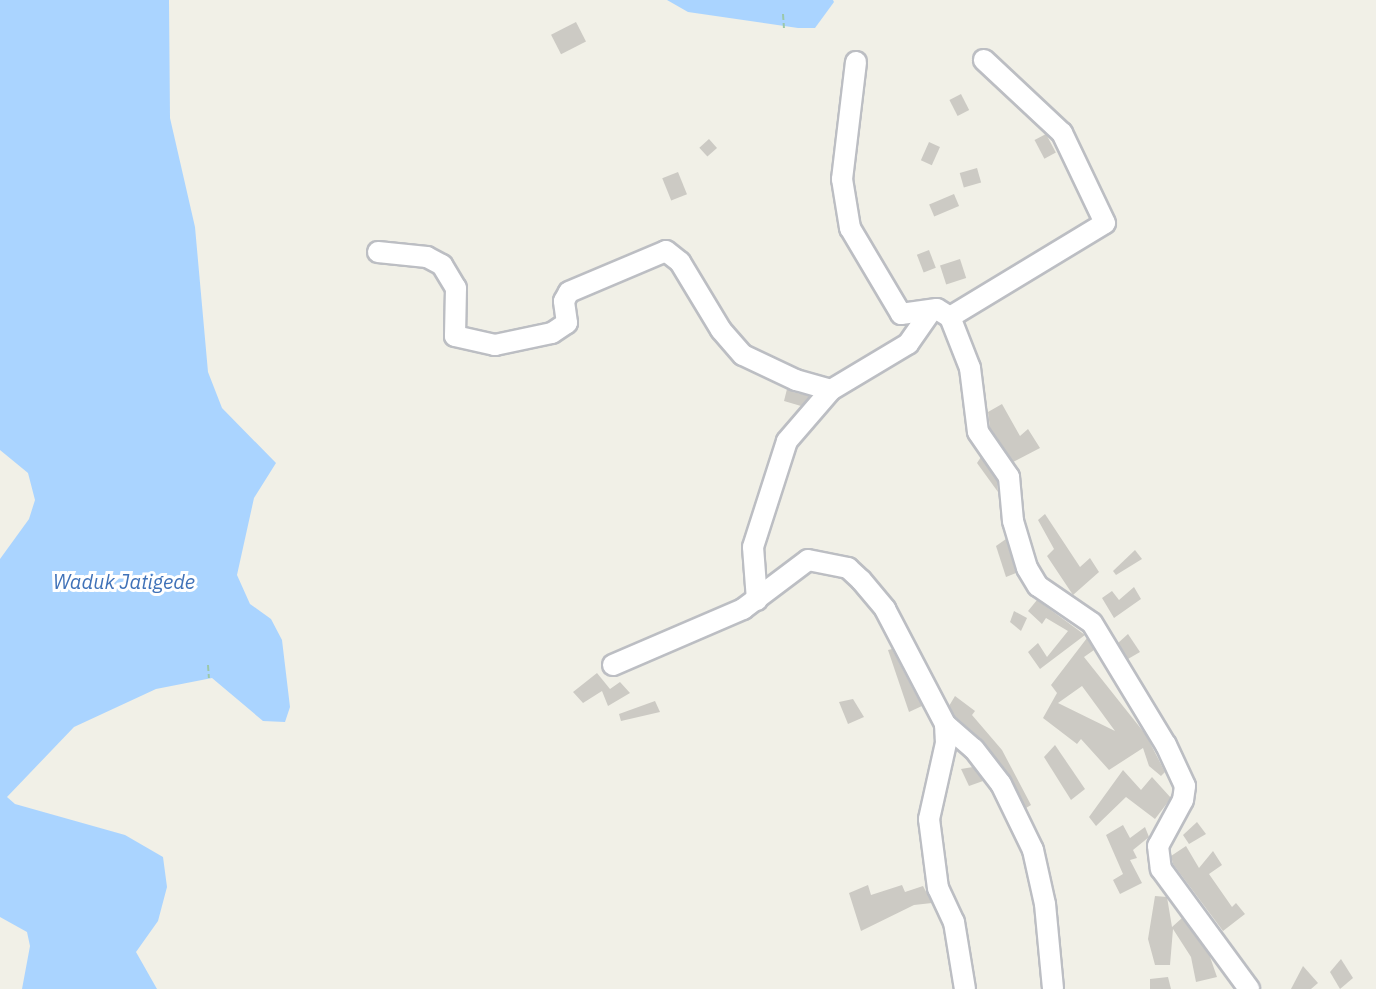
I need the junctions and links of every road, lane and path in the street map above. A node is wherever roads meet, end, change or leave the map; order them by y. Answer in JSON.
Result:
{"nodes":[{"id":1,"x":783,"y":15,"type":"dead end"},
{"id":2,"x":784,"y":28,"type":"dead end"},
{"id":3,"x":984,"y":60,"type":"dead end"},
{"id":4,"x":856,"y":62,"type":"dead end"},
{"id":5,"x":378,"y":252,"type":"dead end"},
{"id":6,"x":930,"y":311,"type":"junction"},
{"id":7,"x":950,"y":317,"type":"junction"},
{"id":8,"x":831,"y":390,"type":"junction"},
{"id":9,"x":757,"y":600,"type":"junction"},
{"id":10,"x":208,"y":665,"type":"dead end"},
{"id":11,"x":614,"y":665,"type":"dead end"},
{"id":12,"x":209,"y":678,"type":"dead end"},
{"id":13,"x":945,"y":724,"type":"junction"},
{"id":14,"x":965,"y":989,"type":"edge"},
{"id":15,"x":1053,"y":989,"type":"edge"},
{"id":16,"x":1249,"y":989,"type":"edge"}],
"edges":[{"from":1,"to":2,"type":"path"},
{"from":3,"to":7,"type":"street"},
{"from":4,"to":6,"type":"street"},
{"from":5,"to":8,"type":"street"},
{"from":6,"to":7,"type":"street"},
{"from":6,"to":8,"type":"street"},
{"from":7,"to":16,"type":"street"},
{"from":8,"to":9,"type":"street"},
{"from":9,"to":11,"type":"street"},
{"from":9,"to":13,"type":"street"},
{"from":10,"to":12,"type":"path"},
{"from":13,"to":14,"type":"street"},
{"from":13,"to":15,"type":"street"}]}
